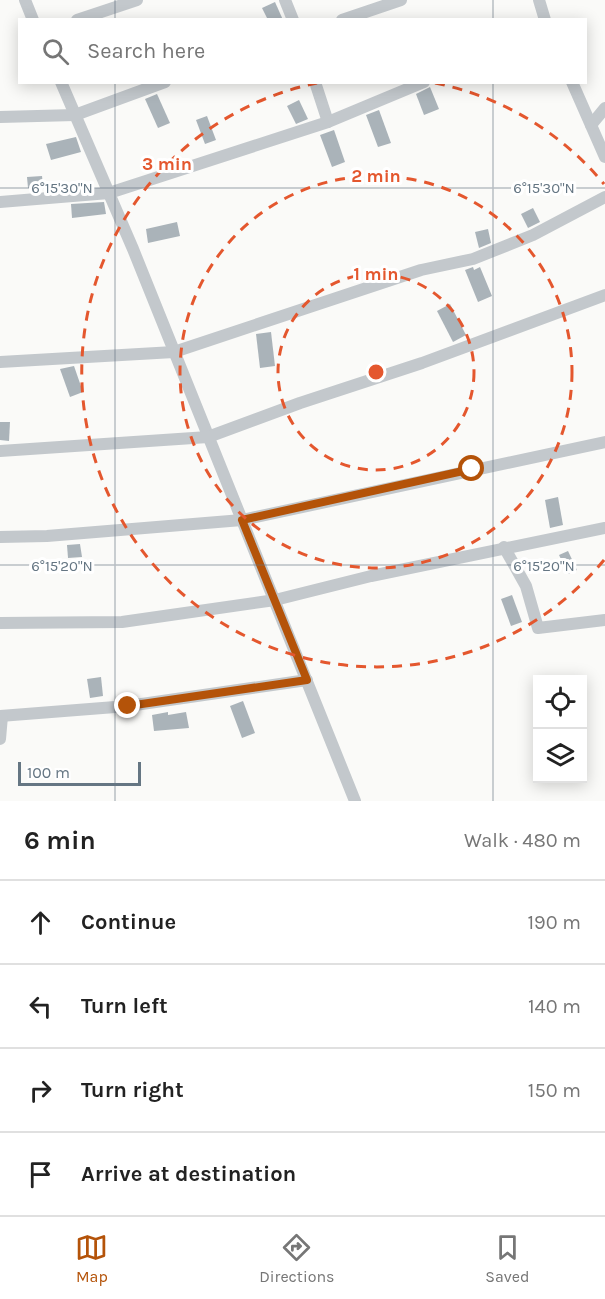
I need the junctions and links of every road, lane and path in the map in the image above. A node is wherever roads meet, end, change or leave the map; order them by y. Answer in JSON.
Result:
{"nodes":[{"id":1,"x":25,"y":0,"type":"edge"},
{"id":2,"x":137,"y":0,"type":"edge"},
{"id":3,"x":285,"y":0,"type":"edge"},
{"id":4,"x":401,"y":0,"type":"edge"},
{"id":5,"x":538,"y":0,"type":"edge"},
{"id":6,"x":32,"y":18,"type":"edge"},
{"id":7,"x":83,"y":18,"type":"edge"},
{"id":8,"x":292,"y":18,"type":"edge"},
{"id":9,"x":348,"y":18,"type":"edge"},
{"id":10,"x":544,"y":18,"type":"edge"},
{"id":11,"x":62,"y":84,"type":"edge"},
{"id":12,"x":160,"y":84,"type":"edge"},
{"id":13,"x":316,"y":84,"type":"edge"},
{"id":14,"x":419,"y":84,"type":"edge"},
{"id":15,"x":573,"y":84,"type":"edge"},
{"id":16,"x":605,"y":108,"type":"edge"},
{"id":17,"x":75,"y":115,"type":"junction"},
{"id":18,"x":0,"y":117,"type":"edge"},
{"id":19,"x":328,"y":122,"type":"junction"},
{"id":20,"x":591,"y":124,"type":"junction"},
{"id":21,"x":605,"y":158,"type":"edge"},
{"id":22,"x":109,"y":193,"type":"junction"},
{"id":23,"x":605,"y":197,"type":"edge"},
{"id":24,"x":0,"y":202,"type":"edge"},
{"id":25,"x":605,"y":295,"type":"edge"},
{"id":26,"x":174,"y":352,"type":"junction"},
{"id":27,"x":0,"y":362,"type":"edge"},
{"id":28,"x":208,"y":437,"type":"junction"},
{"id":29,"x":605,"y":442,"type":"edge"},
{"id":30,"x":0,"y":452,"type":"edge"},
{"id":31,"x":242,"y":520,"type":"junction"},
{"id":32,"x":605,"y":528,"type":"edge"},
{"id":33,"x":0,"y":537,"type":"edge"},
{"id":34,"x":504,"y":547,"type":"junction"},
{"id":35,"x":275,"y":600,"type":"junction"},
{"id":36,"x":605,"y":620,"type":"edge"},
{"id":37,"x":0,"y":623,"type":"edge"},
{"id":38,"x":307,"y":680,"type":"junction"},
{"id":39,"x":1,"y":716,"type":"edge"},
{"id":40,"x":0,"y":739,"type":"edge"},
{"id":41,"x":355,"y":801,"type":"edge"}],
"edges":[{"from":1,"to":6,"type":"street"},
{"from":2,"to":7,"type":"street"},
{"from":3,"to":8,"type":"street"},
{"from":4,"to":9,"type":"street"},
{"from":5,"to":10,"type":"street"},
{"from":11,"to":17,"type":"street"},
{"from":12,"to":17,"type":"street"},
{"from":13,"to":19,"type":"street"},
{"from":14,"to":19,"type":"street"},
{"from":15,"to":20,"type":"street"},
{"from":16,"to":20,"type":"street"},
{"from":17,"to":18,"type":"street"},
{"from":17,"to":22,"type":"street"},
{"from":19,"to":22,"type":"street"},
{"from":20,"to":21,"type":"street"},
{"from":22,"to":24,"type":"street"},
{"from":22,"to":26,"type":"street"},
{"from":23,"to":26,"type":"street"},
{"from":25,"to":28,"type":"street"},
{"from":26,"to":27,"type":"street"},
{"from":26,"to":28,"type":"street"},
{"from":28,"to":30,"type":"street"},
{"from":28,"to":31,"type":"street"},
{"from":29,"to":31,"type":"street"},
{"from":31,"to":33,"type":"street"},
{"from":31,"to":35,"type":"street"},
{"from":32,"to":34,"type":"street"},
{"from":34,"to":35,"type":"street"},
{"from":34,"to":36,"type":"street"},
{"from":35,"to":37,"type":"street"},
{"from":35,"to":38,"type":"street"},
{"from":38,"to":39,"type":"street"},
{"from":38,"to":41,"type":"street"},
{"from":39,"to":40,"type":"street"}]}
